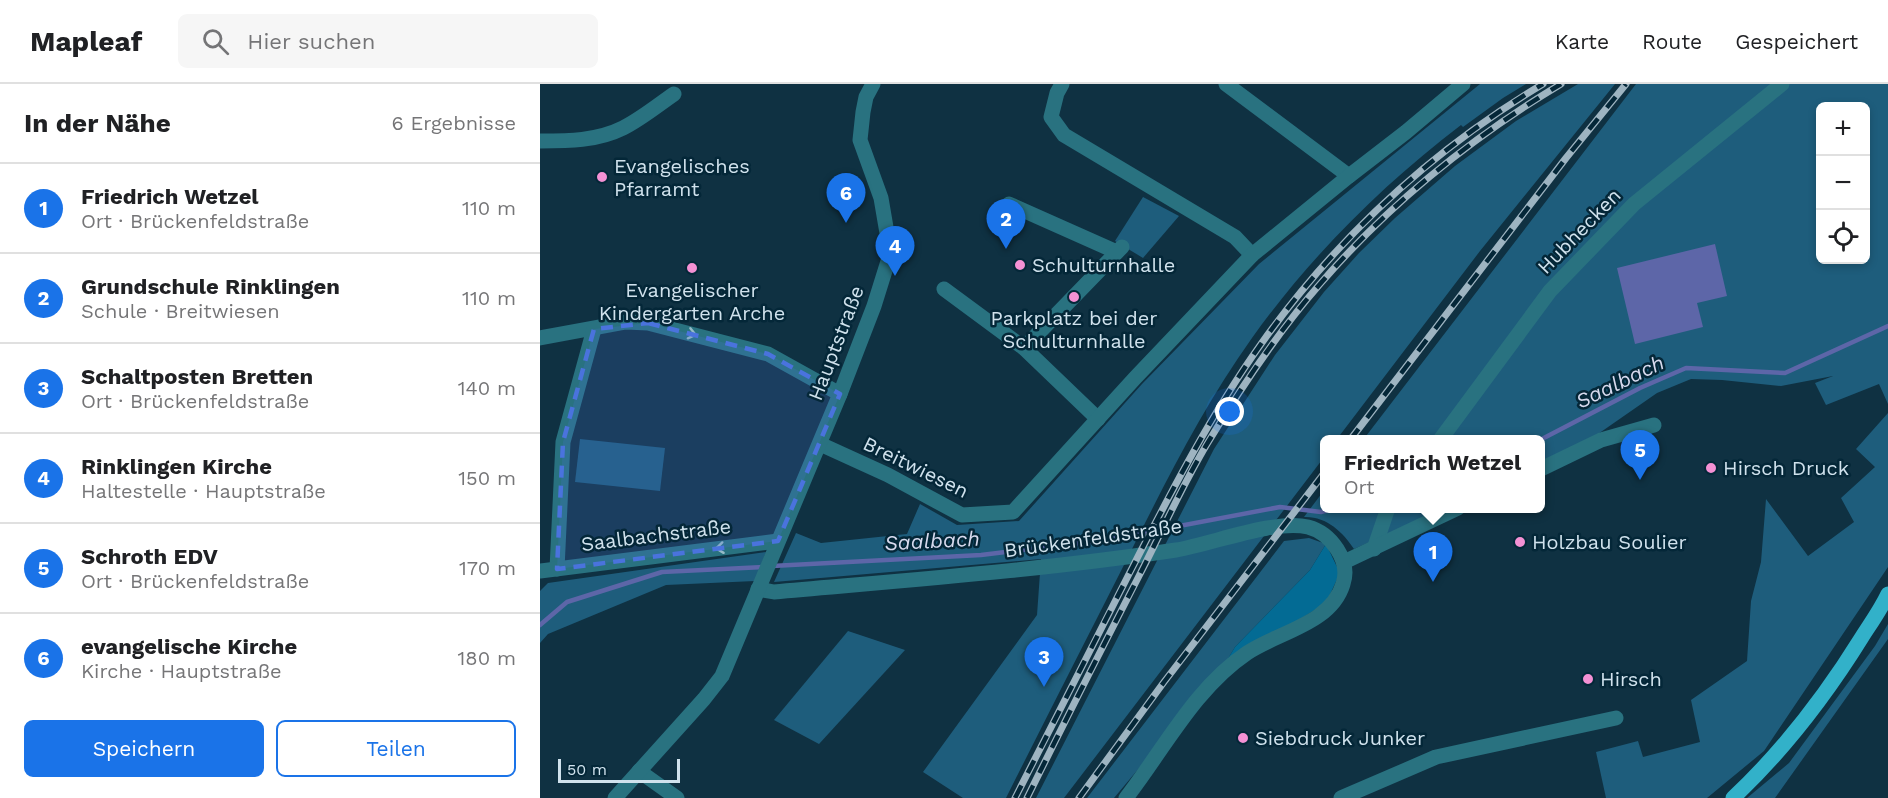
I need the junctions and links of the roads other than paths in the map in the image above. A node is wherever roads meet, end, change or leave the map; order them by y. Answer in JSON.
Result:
{"nodes":[{"id":1,"x":873,"y":84,"type":"edge"},
{"id":2,"x":1062,"y":84,"type":"edge"},
{"id":3,"x":1226,"y":84,"type":"edge"},
{"id":4,"x":1463,"y":84,"type":"edge"},
{"id":5,"x":1782,"y":84,"type":"edge"},
{"id":6,"x":674,"y":94,"type":"dead end"},
{"id":7,"x":540,"y":141,"type":"edge"},
{"id":8,"x":1349,"y":176,"type":"junction"},
{"id":9,"x":1009,"y":204,"type":"dead end"},
{"id":10,"x":1252,"y":255,"type":"junction"},
{"id":11,"x":944,"y":289,"type":"dead end"},
{"id":12,"x":594,"y":329,"type":"junction"},
{"id":13,"x":540,"y":338,"type":"edge"},
{"id":14,"x":1024,"y":348,"type":"junction"},
{"id":15,"x":840,"y":394,"type":"junction"},
{"id":16,"x":1098,"y":419,"type":"junction"},
{"id":17,"x":1654,"y":425,"type":"dead end"},
{"id":18,"x":1444,"y":435,"type":"edge"},
{"id":19,"x":820,"y":444,"type":"junction"},
{"id":20,"x":1545,"y":467,"type":"edge"},
{"id":21,"x":1386,"y":513,"type":"edge"},
{"id":22,"x":1448,"y":513,"type":"edge"},
{"id":23,"x":776,"y":544,"type":"junction"},
{"id":24,"x":1374,"y":549,"type":"junction"},
{"id":25,"x":1344,"y":562,"type":"junction"},
{"id":26,"x":557,"y":569,"type":"junction"},
{"id":27,"x":540,"y":571,"type":"edge"},
{"id":28,"x":760,"y":585,"type":"junction"},
{"id":29,"x":1888,"y":594,"type":"edge"},
{"id":30,"x":1616,"y":718,"type":"dead end"},
{"id":31,"x":639,"y":771,"type":"junction"},
{"id":32,"x":615,"y":798,"type":"edge"},
{"id":33,"x":677,"y":798,"type":"edge"},
{"id":34,"x":1126,"y":798,"type":"edge"},
{"id":35,"x":1341,"y":798,"type":"edge"},
{"id":36,"x":1733,"y":798,"type":"edge"}],
"edges":[{"from":1,"to":15,"type":"street","name":"Hauptstraße"},
{"from":2,"to":10,"type":"street"},
{"from":3,"to":8,"type":"street"},
{"from":4,"to":8,"type":"street","name":"Breitwiesen"},
{"from":5,"to":18,"type":"street","name":"Hubhecken"},
{"from":6,"to":7,"type":"street"},
{"from":8,"to":10,"type":"street","name":"Breitwiesen"},
{"from":9,"to":14,"type":"street"},
{"from":10,"to":16,"type":"street","name":"Breitwiesen"},
{"from":11,"to":14,"type":"street"},
{"from":12,"to":13,"type":"street"},
{"from":12,"to":15,"type":"street","one_way":true},
{"from":12,"to":26,"type":"street"},
{"from":14,"to":16,"type":"street"},
{"from":15,"to":19,"type":"street","name":"Hauptstraße"},
{"from":16,"to":19,"type":"street","name":"Breitwiesen"},
{"from":17,"to":20,"type":"street"},
{"from":19,"to":23,"type":"street","name":"Hauptstraße"},
{"from":21,"to":24,"type":"street"},
{"from":22,"to":24,"type":"street"},
{"from":23,"to":26,"type":"street","name":"Saalbachstraße","one_way":true},
{"from":23,"to":28,"type":"street","name":"Hauptstraße"},
{"from":24,"to":25,"type":"street"},
{"from":25,"to":28,"type":"street","name":"Brückenfeldstraße"},
{"from":25,"to":34,"type":"street"},
{"from":26,"to":27,"type":"street","name":"Saalbachstraße"},
{"from":28,"to":31,"type":"street","name":"Hauptstraße"},
{"from":29,"to":36,"type":"main road"},
{"from":30,"to":35,"type":"street"},
{"from":31,"to":32,"type":"street","name":"Hauptstraße"},
{"from":31,"to":33,"type":"street"}]}
